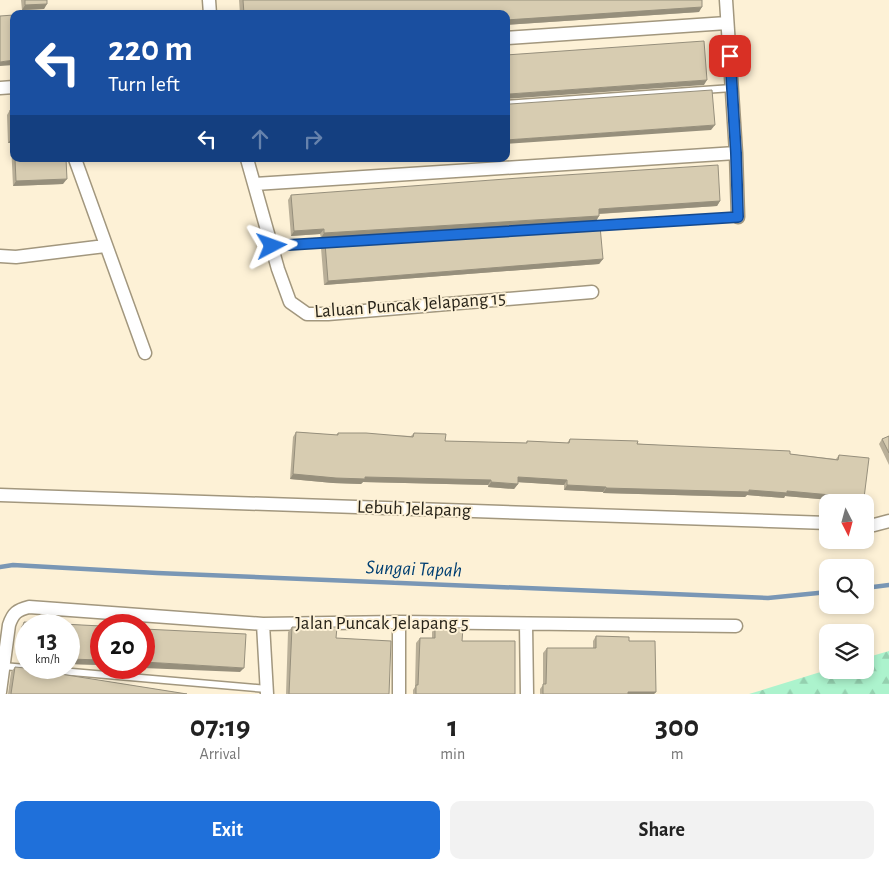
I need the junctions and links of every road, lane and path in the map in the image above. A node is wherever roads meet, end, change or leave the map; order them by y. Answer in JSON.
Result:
{"nodes":[{"id":1,"x":726,"y":0,"type":"edge"},
{"id":2,"x":727,"y":23,"type":"junction"},
{"id":3,"x":510,"y":38,"type":"edge"},
{"id":4,"x":732,"y":88,"type":"junction"},
{"id":5,"x":510,"y":104,"type":"edge"},
{"id":6,"x":736,"y":153,"type":"junction"},
{"id":7,"x":76,"y":162,"type":"edge"},
{"id":8,"x":248,"y":162,"type":"edge"},
{"id":9,"x":255,"y":184,"type":"junction"},
{"id":10,"x":738,"y":217,"type":"joint"},
{"id":11,"x":105,"y":246,"type":"junction"},
{"id":12,"x":272,"y":246,"type":"junction"},
{"id":13,"x":0,"y":256,"type":"edge"},
{"id":14,"x":592,"y":292,"type":"dead end"},
{"id":15,"x":145,"y":352,"type":"dead end"},
{"id":16,"x":0,"y":495,"type":"edge"},
{"id":17,"x":889,"y":521,"type":"edge"},
{"id":18,"x":819,"y":523,"type":"edge"},
{"id":19,"x":874,"y":525,"type":"edge"},
{"id":20,"x":399,"y":622,"type":"junction"},
{"id":21,"x":264,"y":624,"type":"junction"},
{"id":22,"x":526,"y":624,"type":"junction"},
{"id":23,"x":736,"y":626,"type":"dead end"},
{"id":24,"x":3,"y":666,"type":"junction"},
{"id":25,"x":0,"y":692,"type":"edge"},
{"id":26,"x":267,"y":692,"type":"edge"},
{"id":27,"x":399,"y":694,"type":"edge"},
{"id":28,"x":527,"y":694,"type":"edge"}],
"edges":[{"from":1,"to":2,"type":"street"},
{"from":2,"to":3,"type":"street"},
{"from":2,"to":4,"type":"street"},
{"from":4,"to":5,"type":"lane"},
{"from":4,"to":6,"type":"street"},
{"from":6,"to":9,"type":"street"},
{"from":6,"to":10,"type":"street"},
{"from":7,"to":11,"type":"street"},
{"from":8,"to":9,"type":"street","name":"Laluan Puncak Jelapang 15"},
{"from":9,"to":12,"type":"street","name":"Laluan Puncak Jelapang 15"},
{"from":10,"to":12,"type":"lane"},
{"from":11,"to":13,"type":"street"},
{"from":11,"to":15,"type":"street"},
{"from":12,"to":14,"type":"street","name":"Laluan Puncak Jelapang 15"},
{"from":16,"to":18,"type":"street","name":"Lebuh Jelapang"},
{"from":17,"to":19,"type":"street"},
{"from":20,"to":21,"type":"street","name":"Jalan Puncak Jelapang 5"},
{"from":20,"to":22,"type":"street","name":"Jalan Puncak Jelapang 5"},
{"from":20,"to":27,"type":"street"},
{"from":21,"to":24,"type":"street","name":"Jalan Puncak Jelapang 5"},
{"from":21,"to":26,"type":"street"},
{"from":22,"to":23,"type":"street","name":"Jalan Puncak Jelapang 5"},
{"from":22,"to":28,"type":"street"},
{"from":24,"to":25,"type":"street"},
{"from":24,"to":26,"type":"lane"}]}
